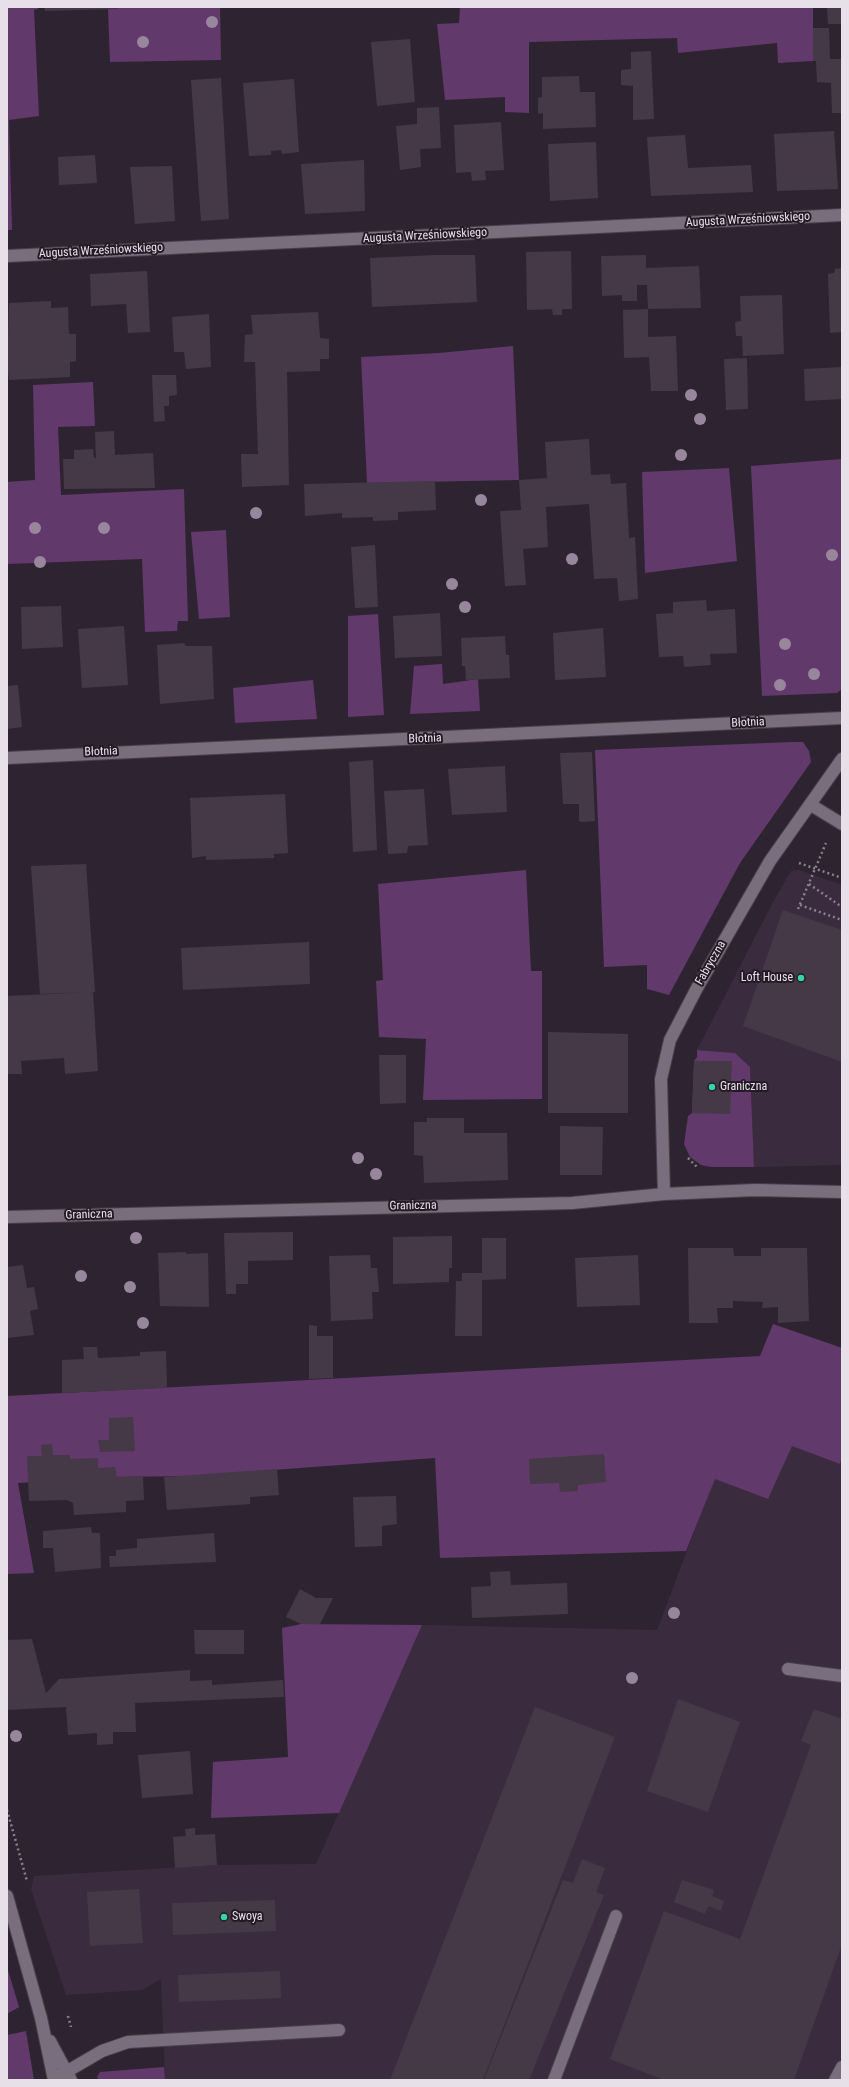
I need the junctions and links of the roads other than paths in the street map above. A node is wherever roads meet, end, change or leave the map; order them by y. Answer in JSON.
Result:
{"nodes":[{"id":1,"x":842,"y":215,"type":"edge"},
{"id":2,"x":7,"y":256,"type":"edge"},
{"id":3,"x":842,"y":718,"type":"edge"},
{"id":4,"x":7,"y":758,"type":"edge"},
{"id":5,"x":842,"y":759,"type":"edge"},
{"id":6,"x":810,"y":805,"type":"junction"},
{"id":7,"x":842,"y":824,"type":"edge"},
{"id":8,"x":842,"y":1192,"type":"edge"},
{"id":9,"x":664,"y":1194,"type":"junction"},
{"id":10,"x":7,"y":1217,"type":"edge"},
{"id":11,"x":788,"y":1669,"type":"dead end"},
{"id":12,"x":842,"y":1676,"type":"edge"},
{"id":13,"x":7,"y":1896,"type":"edge"},
{"id":14,"x":616,"y":1916,"type":"dead end"},
{"id":15,"x":44,"y":2030,"type":"junction"},
{"id":16,"x":338,"y":2030,"type":"dead end"},
{"id":17,"x":842,"y":2067,"type":"edge"},
{"id":18,"x":69,"y":2076,"type":"edge"},
{"id":19,"x":54,"y":2080,"type":"edge"},
{"id":20,"x":554,"y":2080,"type":"edge"},
{"id":21,"x":835,"y":2080,"type":"edge"}],
"edges":[{"from":1,"to":2,"type":"street","name":"Augusta Wrześniowskiego"},
{"from":3,"to":4,"type":"street","name":"Błotnia"},
{"from":5,"to":6,"type":"street","name":"Fabryczna"},
{"from":6,"to":7,"type":"street"},
{"from":6,"to":9,"type":"street","name":"Fabryczna"},
{"from":8,"to":9,"type":"street","name":"Graniczna"},
{"from":9,"to":10,"type":"street","name":"Graniczna"},
{"from":11,"to":12,"type":"street"},
{"from":13,"to":15,"type":"street"},
{"from":14,"to":20,"type":"street"},
{"from":15,"to":18,"type":"street"},
{"from":15,"to":19,"type":"street"},
{"from":16,"to":18,"type":"street"},
{"from":17,"to":21,"type":"street"},
{"from":18,"to":19,"type":"street"}]}
